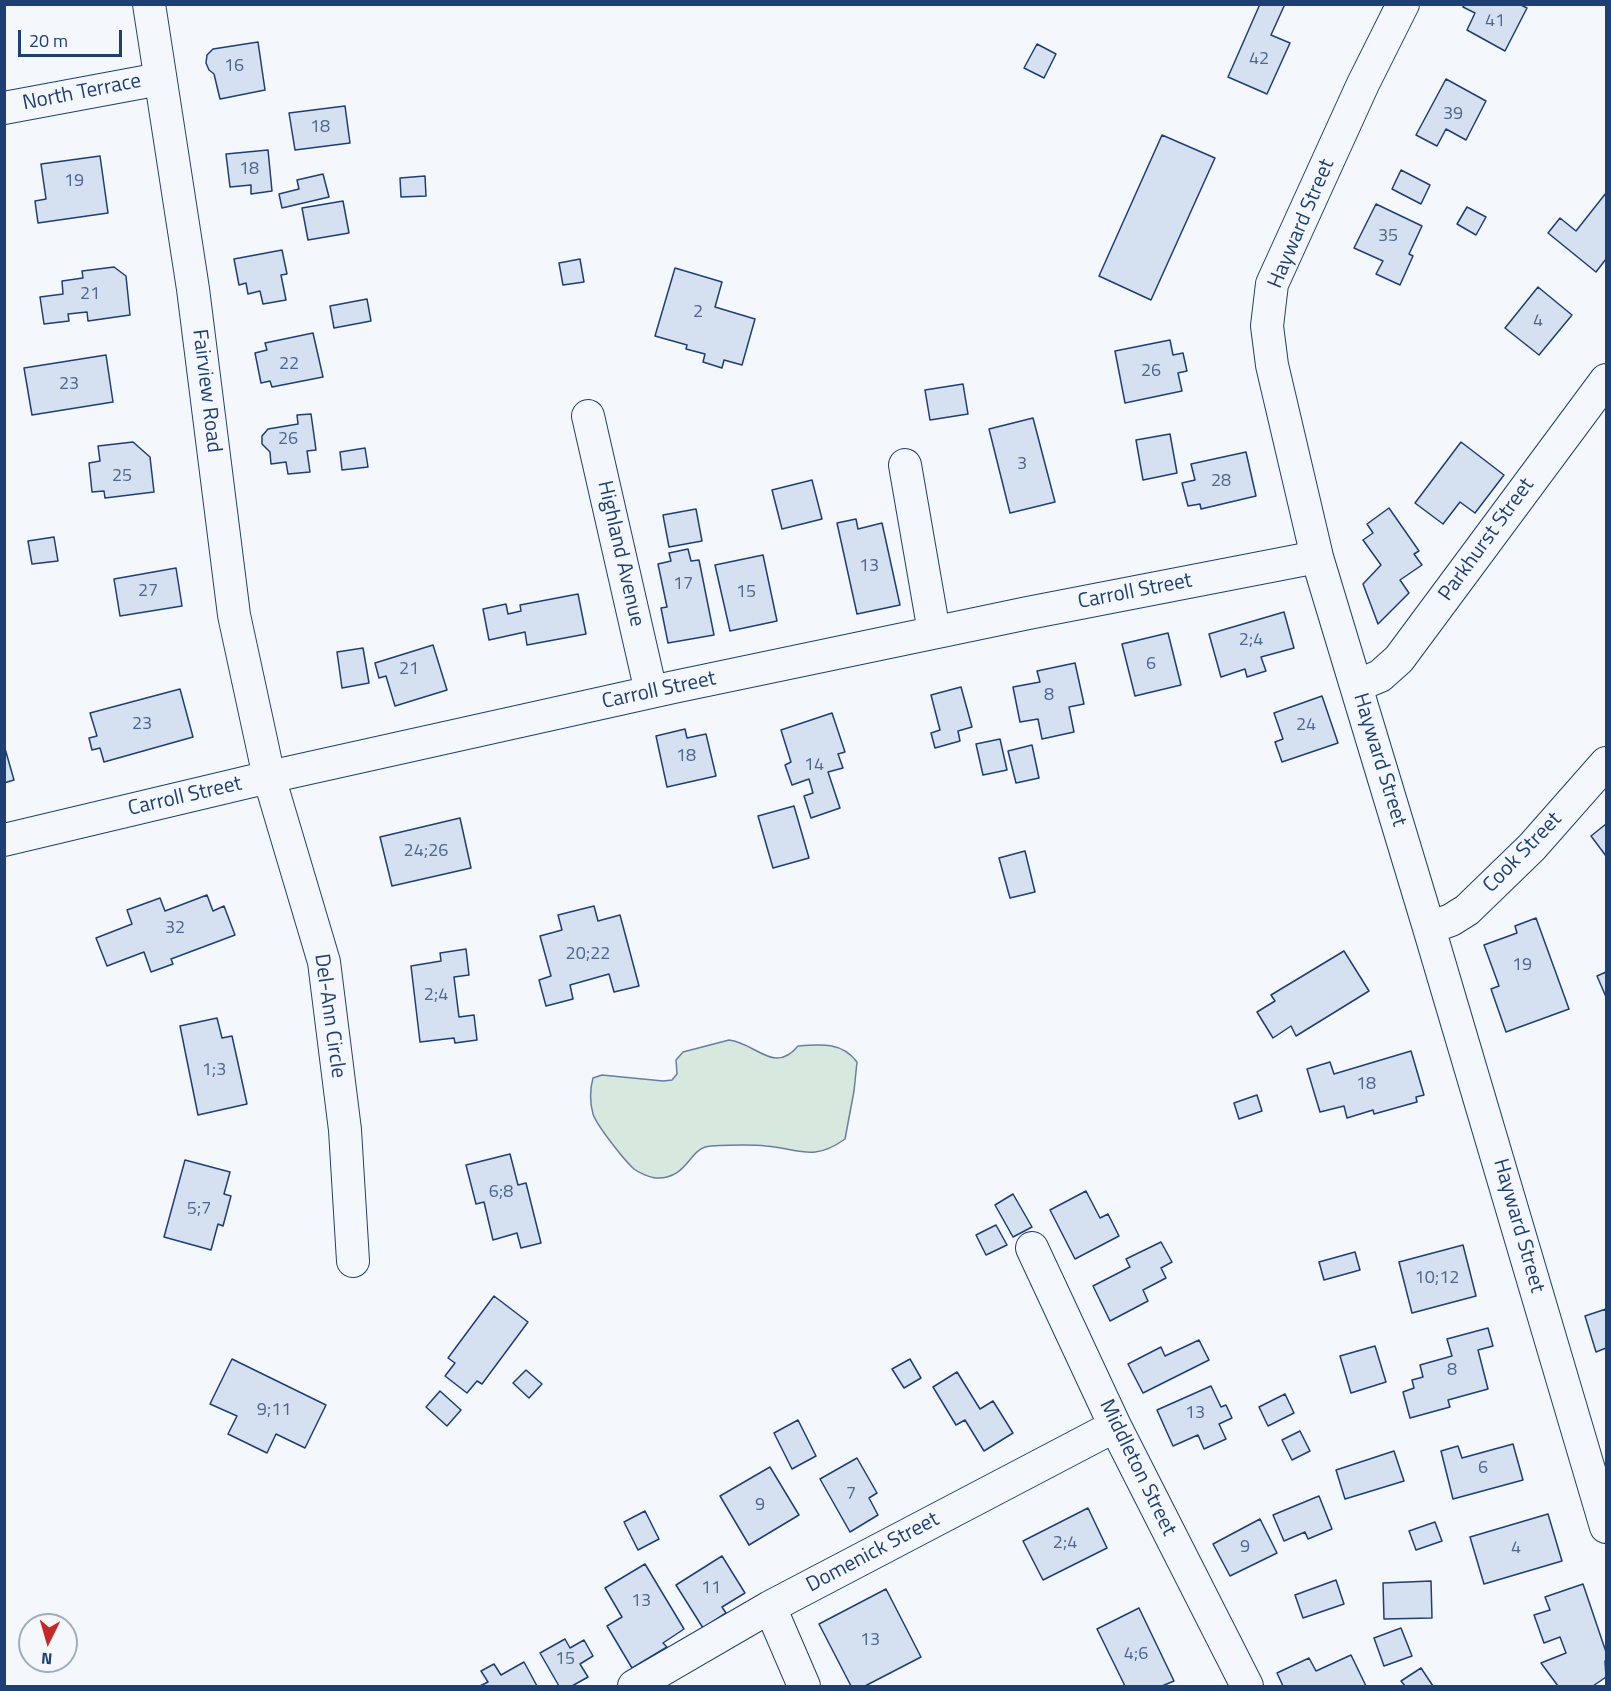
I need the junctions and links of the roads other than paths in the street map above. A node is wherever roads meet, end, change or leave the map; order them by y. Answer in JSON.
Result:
{"nodes":[{"id":1,"x":148,"y":4,"type":"edge"},
{"id":2,"x":1403,"y":4,"type":"edge"},
{"id":3,"x":160,"y":79,"type":"junction"},
{"id":4,"x":4,"y":108,"type":"edge"},
{"id":5,"x":1606,"y":380,"type":"edge"},
{"id":6,"x":588,"y":416,"type":"dead end"},
{"id":7,"x":904,"y":465,"type":"dead end"},
{"id":8,"x":1317,"y":557,"type":"junction"},
{"id":9,"x":934,"y":632,"type":"junction"},
{"id":10,"x":1356,"y":686,"type":"junction"},
{"id":11,"x":651,"y":692,"type":"junction"},
{"id":12,"x":1606,"y":764,"type":"edge"},
{"id":13,"x":269,"y":777,"type":"junction"},
{"id":14,"x":4,"y":840,"type":"edge"},
{"id":15,"x":1430,"y":928,"type":"junction"},
{"id":16,"x":1032,"y":1248,"type":"dead end"},
{"id":17,"x":353,"y":1262,"type":"dead end"},
{"id":18,"x":1116,"y":1426,"type":"junction"},
{"id":19,"x":1606,"y":1527,"type":"edge"},
{"id":20,"x":770,"y":1607,"type":"junction"},
{"id":21,"x":634,"y":1686,"type":"edge"},
{"id":22,"x":804,"y":1686,"type":"edge"},
{"id":23,"x":1247,"y":1686,"type":"edge"}],
"edges":[{"from":1,"to":3,"type":"street","name":"Fairview Road"},
{"from":2,"to":8,"type":"street","name":"Hayward Street"},
{"from":3,"to":4,"type":"street","name":"North Terrace"},
{"from":3,"to":13,"type":"street","name":"Fairview Road"},
{"from":5,"to":10,"type":"street","name":"Parkhurst Street"},
{"from":6,"to":11,"type":"street","name":"Highland Avenue"},
{"from":7,"to":9,"type":"street"},
{"from":8,"to":9,"type":"street","name":"Carroll Street"},
{"from":8,"to":10,"type":"street","name":"Hayward Street"},
{"from":9,"to":11,"type":"street","name":"Carroll Street"},
{"from":10,"to":15,"type":"street","name":"Hayward Street"},
{"from":11,"to":13,"type":"street","name":"Carroll Street"},
{"from":12,"to":15,"type":"street","name":"Cook Street"},
{"from":13,"to":14,"type":"street","name":"Carroll Street"},
{"from":13,"to":17,"type":"street","name":"Del-Ann Circle"},
{"from":15,"to":19,"type":"street","name":"Hayward Street"},
{"from":16,"to":18,"type":"street","name":"Middleton Street"},
{"from":18,"to":20,"type":"street","name":"Domenick Street"},
{"from":18,"to":23,"type":"street","name":"Middleton Street"},
{"from":20,"to":21,"type":"street","name":"Domenick Street"},
{"from":20,"to":22,"type":"street"}]}
